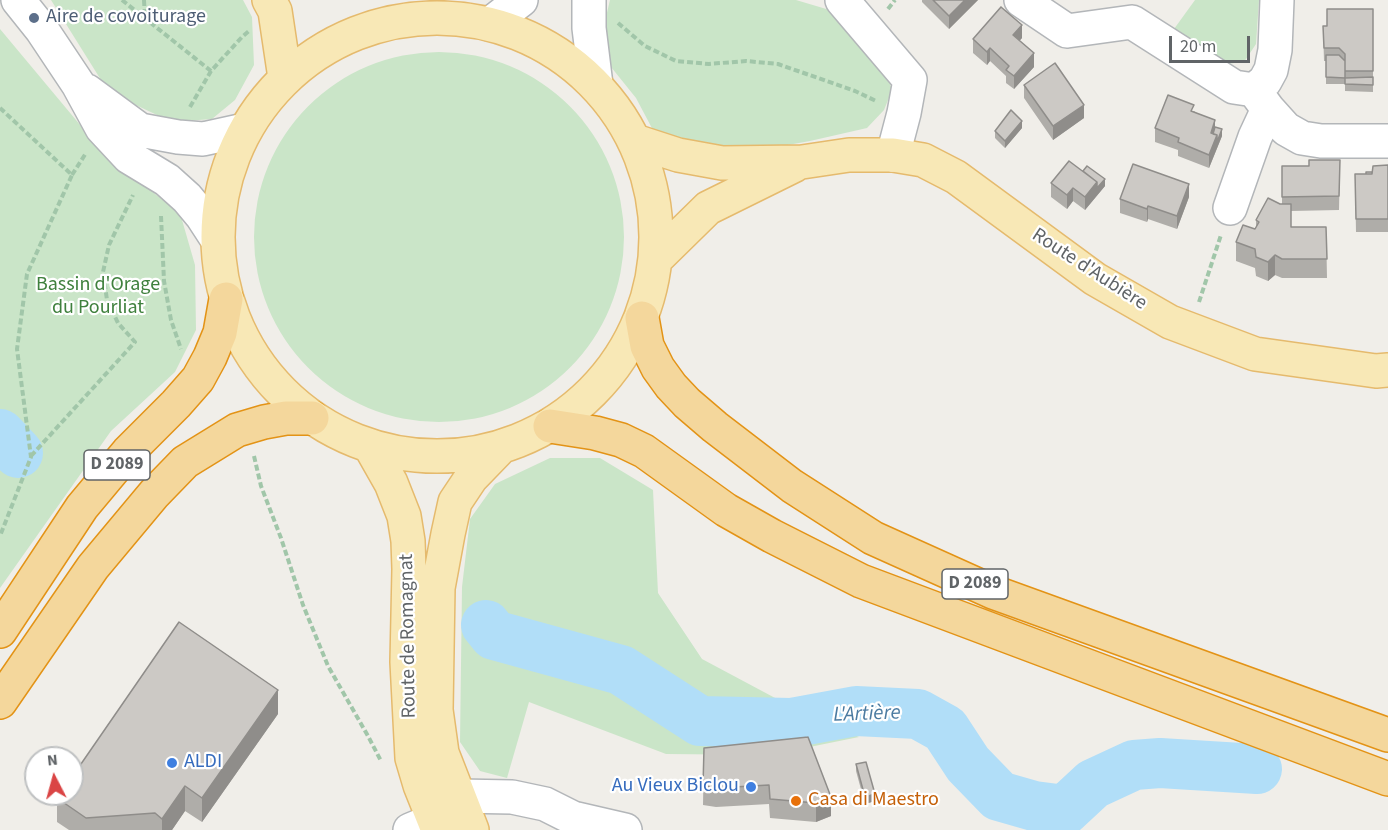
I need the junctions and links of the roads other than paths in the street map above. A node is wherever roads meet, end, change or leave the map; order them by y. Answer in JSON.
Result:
{"nodes":[{"id":1,"x":18,"y":0,"type":"edge"},
{"id":2,"x":521,"y":0,"type":"edge"},
{"id":3,"x":842,"y":0,"type":"edge"},
{"id":4,"x":1021,"y":0,"type":"edge"},
{"id":5,"x":1277,"y":0,"type":"edge"},
{"id":6,"x":396,"y":10,"type":"edge"},
{"id":7,"x":601,"y":10,"type":"edge"},
{"id":8,"x":263,"y":13,"type":"edge"},
{"id":9,"x":490,"y":24,"type":"junction"},
{"id":10,"x":285,"y":78,"type":"junction"},
{"id":11,"x":78,"y":84,"type":"junction"},
{"id":12,"x":596,"y":84,"type":"junction"},
{"id":13,"x":1261,"y":100,"type":"junction"},
{"id":14,"x":244,"y":130,"type":"junction"},
{"id":15,"x":636,"y":141,"type":"junction"},
{"id":16,"x":1388,"y":141,"type":"edge"},
{"id":17,"x":893,"y":155,"type":"junction"},
{"id":18,"x":802,"y":162,"type":"junction"},
{"id":19,"x":1226,"y":219,"type":"road end"},
{"id":20,"x":217,"y":239,"type":"junction"},
{"id":21,"x":656,"y":259,"type":"junction"},
{"id":22,"x":225,"y":299,"type":"junction"},
{"id":23,"x":642,"y":318,"type":"junction"},
{"id":24,"x":1388,"y":370,"type":"edge"},
{"id":25,"x":312,"y":418,"type":"junction"},
{"id":26,"x":550,"y":426,"type":"junction"},
{"id":27,"x":370,"y":446,"type":"junction"},
{"id":28,"x":501,"y":447,"type":"junction"},
{"id":29,"x":0,"y":631,"type":"edge"},
{"id":30,"x":0,"y":702,"type":"edge"},
{"id":31,"x":1388,"y":735,"type":"edge"},
{"id":32,"x":1388,"y":779,"type":"edge"},
{"id":33,"x":446,"y":822,"type":"edge"},
{"id":34,"x":562,"y":824,"type":"edge"},
{"id":35,"x":625,"y":830,"type":"edge"}],
"edges":[{"from":1,"to":11,"type":"street"},
{"from":2,"to":9,"type":"street"},
{"from":3,"to":17,"type":"street"},
{"from":4,"to":13,"type":"street"},
{"from":5,"to":13,"type":"street"},
{"from":6,"to":9,"type":"main road"},
{"from":6,"to":10,"type":"main road"},
{"from":7,"to":12,"type":"street"},
{"from":8,"to":10,"type":"main road"},
{"from":9,"to":12,"type":"main road"},
{"from":10,"to":14,"type":"main road"},
{"from":11,"to":14,"type":"street"},
{"from":11,"to":20,"type":"street"},
{"from":12,"to":15,"type":"main road"},
{"from":13,"to":16,"type":"street"},
{"from":13,"to":19,"type":"street"},
{"from":14,"to":20,"type":"main road"},
{"from":15,"to":18,"type":"main road","name":"Route d'Aubière"},
{"from":15,"to":21,"type":"main road"},
{"from":17,"to":18,"type":"main road","name":"Route d'Aubière"},
{"from":17,"to":24,"type":"main road","name":"Route d'Aubière"},
{"from":18,"to":21,"type":"main road","name":"Route d'Aubière"},
{"from":20,"to":22,"type":"main road"},
{"from":21,"to":23,"type":"main road"},
{"from":22,"to":25,"type":"main road"},
{"from":22,"to":29,"type":"highway","number":"D 2089"},
{"from":23,"to":26,"type":"main road"},
{"from":23,"to":31,"type":"highway","number":"D 2089"},
{"from":25,"to":27,"type":"main road"},
{"from":25,"to":30,"type":"highway","number":"D 2089"},
{"from":26,"to":28,"type":"main road"},
{"from":26,"to":32,"type":"highway","number":"D 2089"},
{"from":27,"to":28,"type":"main road"},
{"from":27,"to":33,"type":"main road","name":"Route de Romagnat"},
{"from":28,"to":33,"type":"main road","name":"Route de Romagnat"},
{"from":33,"to":34,"type":"street"},
{"from":34,"to":35,"type":"street"}]}
